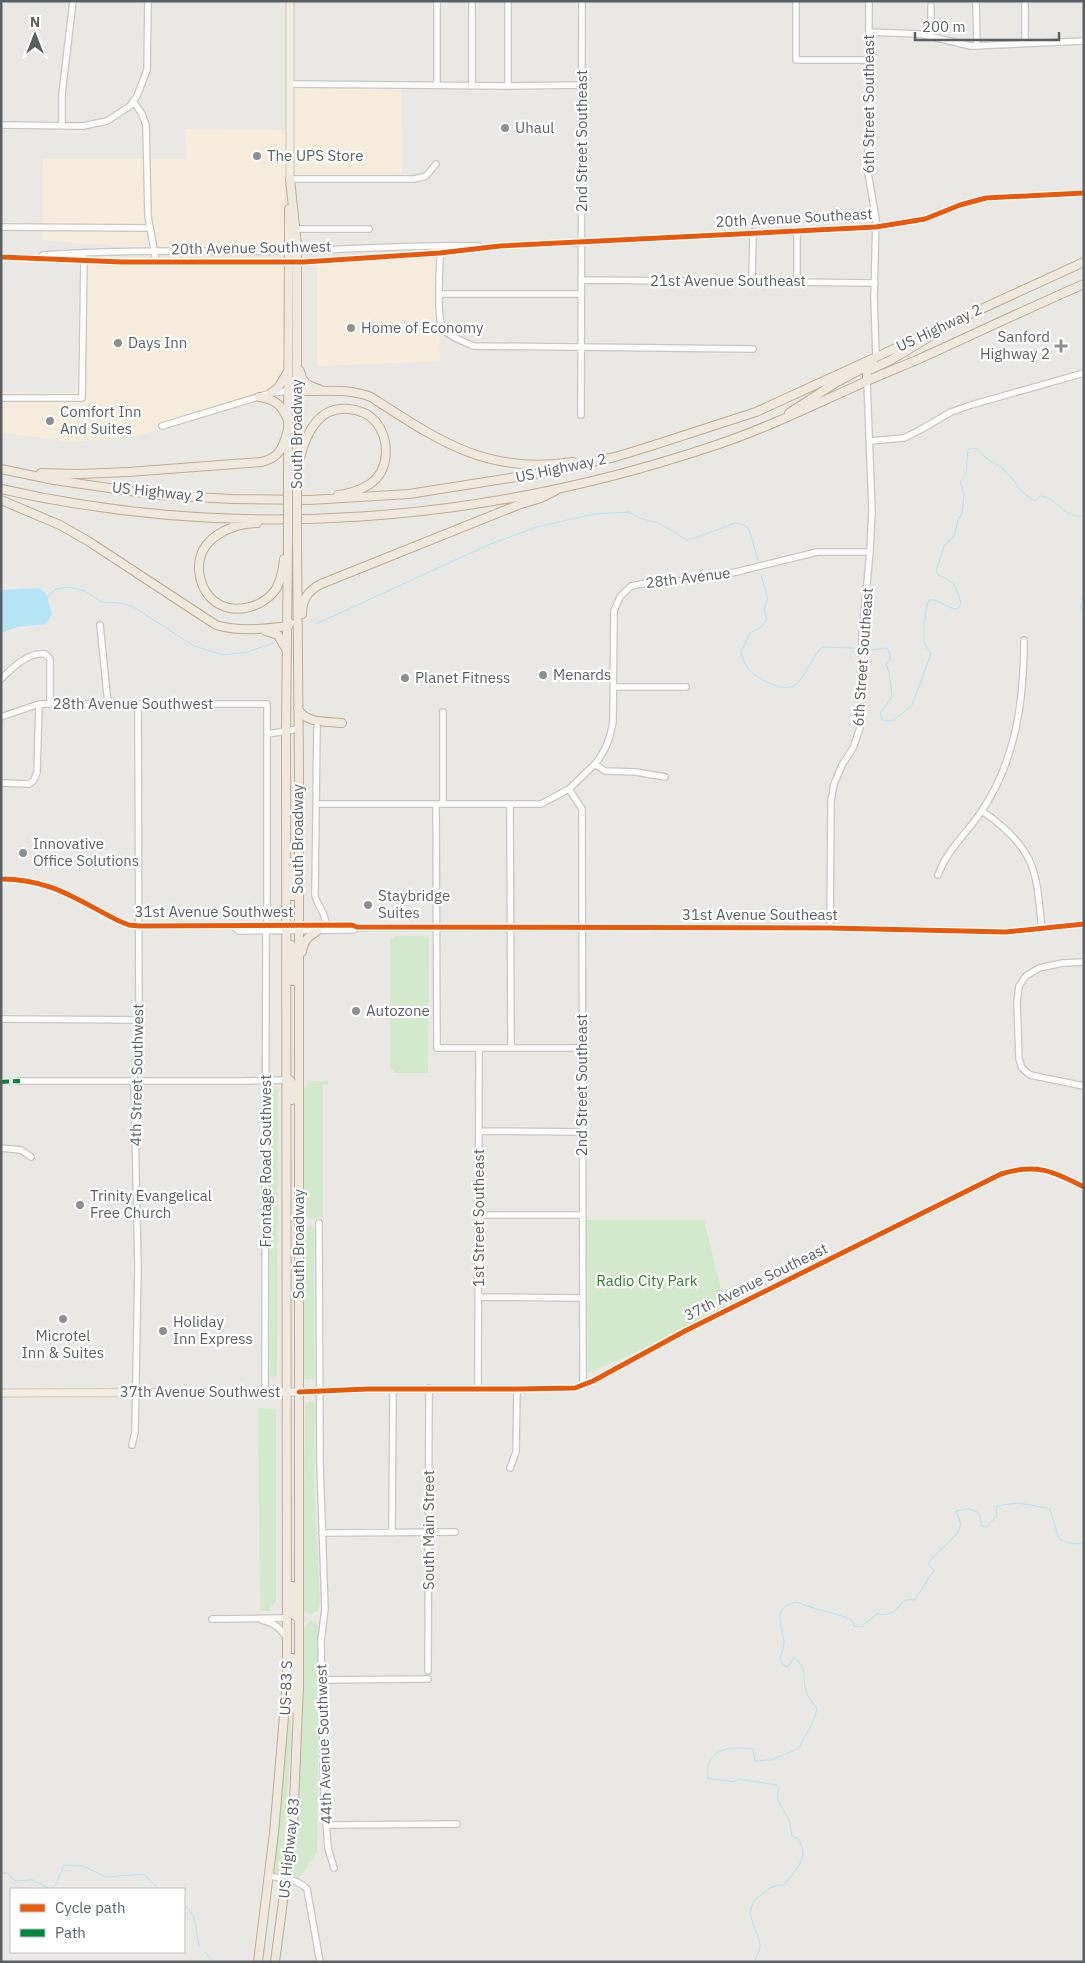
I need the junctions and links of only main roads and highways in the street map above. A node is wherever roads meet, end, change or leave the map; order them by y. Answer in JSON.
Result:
{"nodes":[{"id":1,"x":290,"y":1,"type":"edge"},
{"id":2,"x":290,"y":179,"type":"junction"},
{"id":3,"x":293,"y":251,"type":"junction"},
{"id":4,"x":293,"y":262,"type":"junction"},
{"id":5,"x":1084,"y":262,"type":"edge"},
{"id":6,"x":1084,"y":284,"type":"edge"},
{"id":7,"x":962,"y":317,"type":"junction"},
{"id":8,"x":876,"y":356,"type":"junction"},
{"id":9,"x":298,"y":362,"type":"junction"},
{"id":10,"x":288,"y":368,"type":"junction"},
{"id":11,"x":867,"y":381,"type":"junction"},
{"id":12,"x":288,"y":391,"type":"junction"},
{"id":13,"x":328,"y":391,"type":"junction"},
{"id":14,"x":297,"y":392,"type":"junction"},
{"id":15,"x":271,"y":393,"type":"road end"},
{"id":16,"x":259,"y":397,"type":"road end"},
{"id":17,"x":288,"y":420,"type":"junction"},
{"id":18,"x":775,"y":423,"type":"junction"},
{"id":19,"x":288,"y":430,"type":"junction"},
{"id":20,"x":615,"y":457,"type":"junction"},
{"id":21,"x":1,"y":469,"type":"edge"},
{"id":22,"x":297,"y":479,"type":"junction"},
{"id":23,"x":563,"y":486,"type":"junction"},
{"id":24,"x":1,"y":489,"type":"edge"},
{"id":25,"x":1,"y":500,"type":"edge"},
{"id":26,"x":310,"y":500,"type":"junction"},
{"id":27,"x":281,"y":519,"type":"junction"},
{"id":28,"x":288,"y":538,"type":"junction"},
{"id":29,"x":297,"y":606,"type":"junction"},
{"id":30,"x":288,"y":626,"type":"junction"},
{"id":31,"x":260,"y":629,"type":"junction"},
{"id":32,"x":288,"y":653,"type":"junction"},
{"id":33,"x":298,"y":705,"type":"junction"},
{"id":34,"x":342,"y":722,"type":"dead end"},
{"id":35,"x":292,"y":928,"type":"junction"},
{"id":36,"x":317,"y":931,"type":"road end"},
{"id":37,"x":287,"y":974,"type":"junction"},
{"id":38,"x":298,"y":976,"type":"junction"},
{"id":39,"x":298,"y":1022,"type":"junction"},
{"id":40,"x":299,"y":1076,"type":"junction"},
{"id":41,"x":286,"y":1080,"type":"junction"},
{"id":42,"x":287,"y":1132,"type":"junction"},
{"id":43,"x":298,"y":1168,"type":"junction"},
{"id":44,"x":299,"y":1222,"type":"junction"},
{"id":45,"x":286,"y":1392,"type":"junction"},
{"id":46,"x":299,"y":1392,"type":"junction"},
{"id":47,"x":1,"y":1393,"type":"edge"},
{"id":48,"x":287,"y":1550,"type":"junction"},
{"id":49,"x":287,"y":1618,"type":"junction"},
{"id":50,"x":299,"y":1619,"type":"junction"},
{"id":51,"x":298,"y":1734,"type":"junction"},
{"id":52,"x":282,"y":1759,"type":"joint"},
{"id":53,"x":258,"y":1962,"type":"edge"},
{"id":54,"x":275,"y":1962,"type":"edge"}],
"edges":[{"from":1,"to":2,"type":"main road","name":"South Broadway"},
{"from":2,"to":3,"type":"highway","name":"South Broadway"},
{"from":2,"to":3,"type":"highway","name":"South Broadway"},
{"from":3,"to":4,"type":"highway","name":"South Broadway"},
{"from":4,"to":9,"type":"highway","name":"South Broadway"},
{"from":4,"to":10,"type":"highway","name":"South Broadway"},
{"from":5,"to":7,"type":"highway","name":"US Highway 2"},
{"from":6,"to":11,"type":"highway","name":"US Highway 2"},
{"from":7,"to":8,"type":"highway","name":"US Highway 2"},
{"from":7,"to":11,"type":"highway"},
{"from":8,"to":18,"type":"highway"},
{"from":8,"to":20,"type":"highway","name":"US Highway 2"},
{"from":9,"to":13,"type":"highway"},
{"from":9,"to":14,"type":"highway","name":"South Broadway"},
{"from":10,"to":12,"type":"highway","name":"South Broadway"},
{"from":10,"to":15,"type":"highway"},
{"from":11,"to":18,"type":"highway","name":"US Highway 2"},
{"from":12,"to":14,"type":"highway"},
{"from":12,"to":17,"type":"highway","name":"South Broadway"},
{"from":13,"to":14,"type":"highway"},
{"from":13,"to":20,"type":"highway"},
{"from":14,"to":22,"type":"highway","name":"South Broadway"},
{"from":16,"to":17,"type":"highway"},
{"from":17,"to":19,"type":"highway","name":"South Broadway"},
{"from":18,"to":23,"type":"highway","name":"US Highway 2"},
{"from":19,"to":21,"type":"highway"},
{"from":19,"to":28,"type":"highway","name":"South Broadway","bridge":true},
{"from":20,"to":26,"type":"highway","name":"US Highway 2"},
{"from":21,"to":26,"type":"highway","name":"US Highway 2"},
{"from":22,"to":26,"type":"highway"},
{"from":22,"to":29,"type":"highway","name":"South Broadway","bridge":true},
{"from":23,"to":27,"type":"highway","name":"US Highway 2"},
{"from":23,"to":33,"type":"highway"},
{"from":24,"to":27,"type":"highway","name":"US Highway 2"},
{"from":25,"to":31,"type":"highway"},
{"from":27,"to":28,"type":"highway"},
{"from":28,"to":30,"type":"highway","name":"South Broadway"},
{"from":29,"to":30,"type":"highway"},
{"from":29,"to":33,"type":"highway","name":"South Broadway"},
{"from":30,"to":31,"type":"highway"},
{"from":30,"to":32,"type":"highway","name":"South Broadway"},
{"from":31,"to":32,"type":"highway"},
{"from":32,"to":35,"type":"highway","name":"South Broadway"},
{"from":33,"to":34,"type":"highway"},
{"from":33,"to":35,"type":"highway","name":"South Broadway"},
{"from":35,"to":37,"type":"highway","name":"South Broadway"},
{"from":35,"to":38,"type":"highway","name":"South Broadway"},
{"from":35,"to":39,"type":"highway"},
{"from":36,"to":38,"type":"highway"},
{"from":37,"to":40,"type":"highway"},
{"from":37,"to":41,"type":"highway","name":"South Broadway"},
{"from":38,"to":39,"type":"highway","name":"South Broadway"},
{"from":39,"to":40,"type":"highway","name":"South Broadway"},
{"from":40,"to":43,"type":"highway","name":"South Broadway"},
{"from":41,"to":42,"type":"highway","name":"South Broadway"},
{"from":41,"to":43,"type":"highway"},
{"from":42,"to":44,"type":"highway"},
{"from":42,"to":45,"type":"highway","name":"South Broadway"},
{"from":43,"to":44,"type":"highway","name":"South Broadway"},
{"from":44,"to":46,"type":"highway","name":"South Broadway"},
{"from":45,"to":46,"type":"main road","name":"37th Avenue Southwest"},
{"from":45,"to":47,"type":"main road","name":"37th Avenue Southwest"},
{"from":45,"to":48,"type":"highway","name":"South Broadway"},
{"from":46,"to":50,"type":"highway","name":"South Broadway"},
{"from":48,"to":49,"type":"highway","name":"South Broadway"},
{"from":48,"to":50,"type":"highway"},
{"from":49,"to":51,"type":"highway"},
{"from":49,"to":52,"type":"highway","name":"US-83 S"},
{"from":50,"to":51,"type":"highway","name":"South Broadway"},
{"from":51,"to":54,"type":"highway","name":"US Highway 83"},
{"from":52,"to":53,"type":"highway","name":"US Highway 83"}]}
